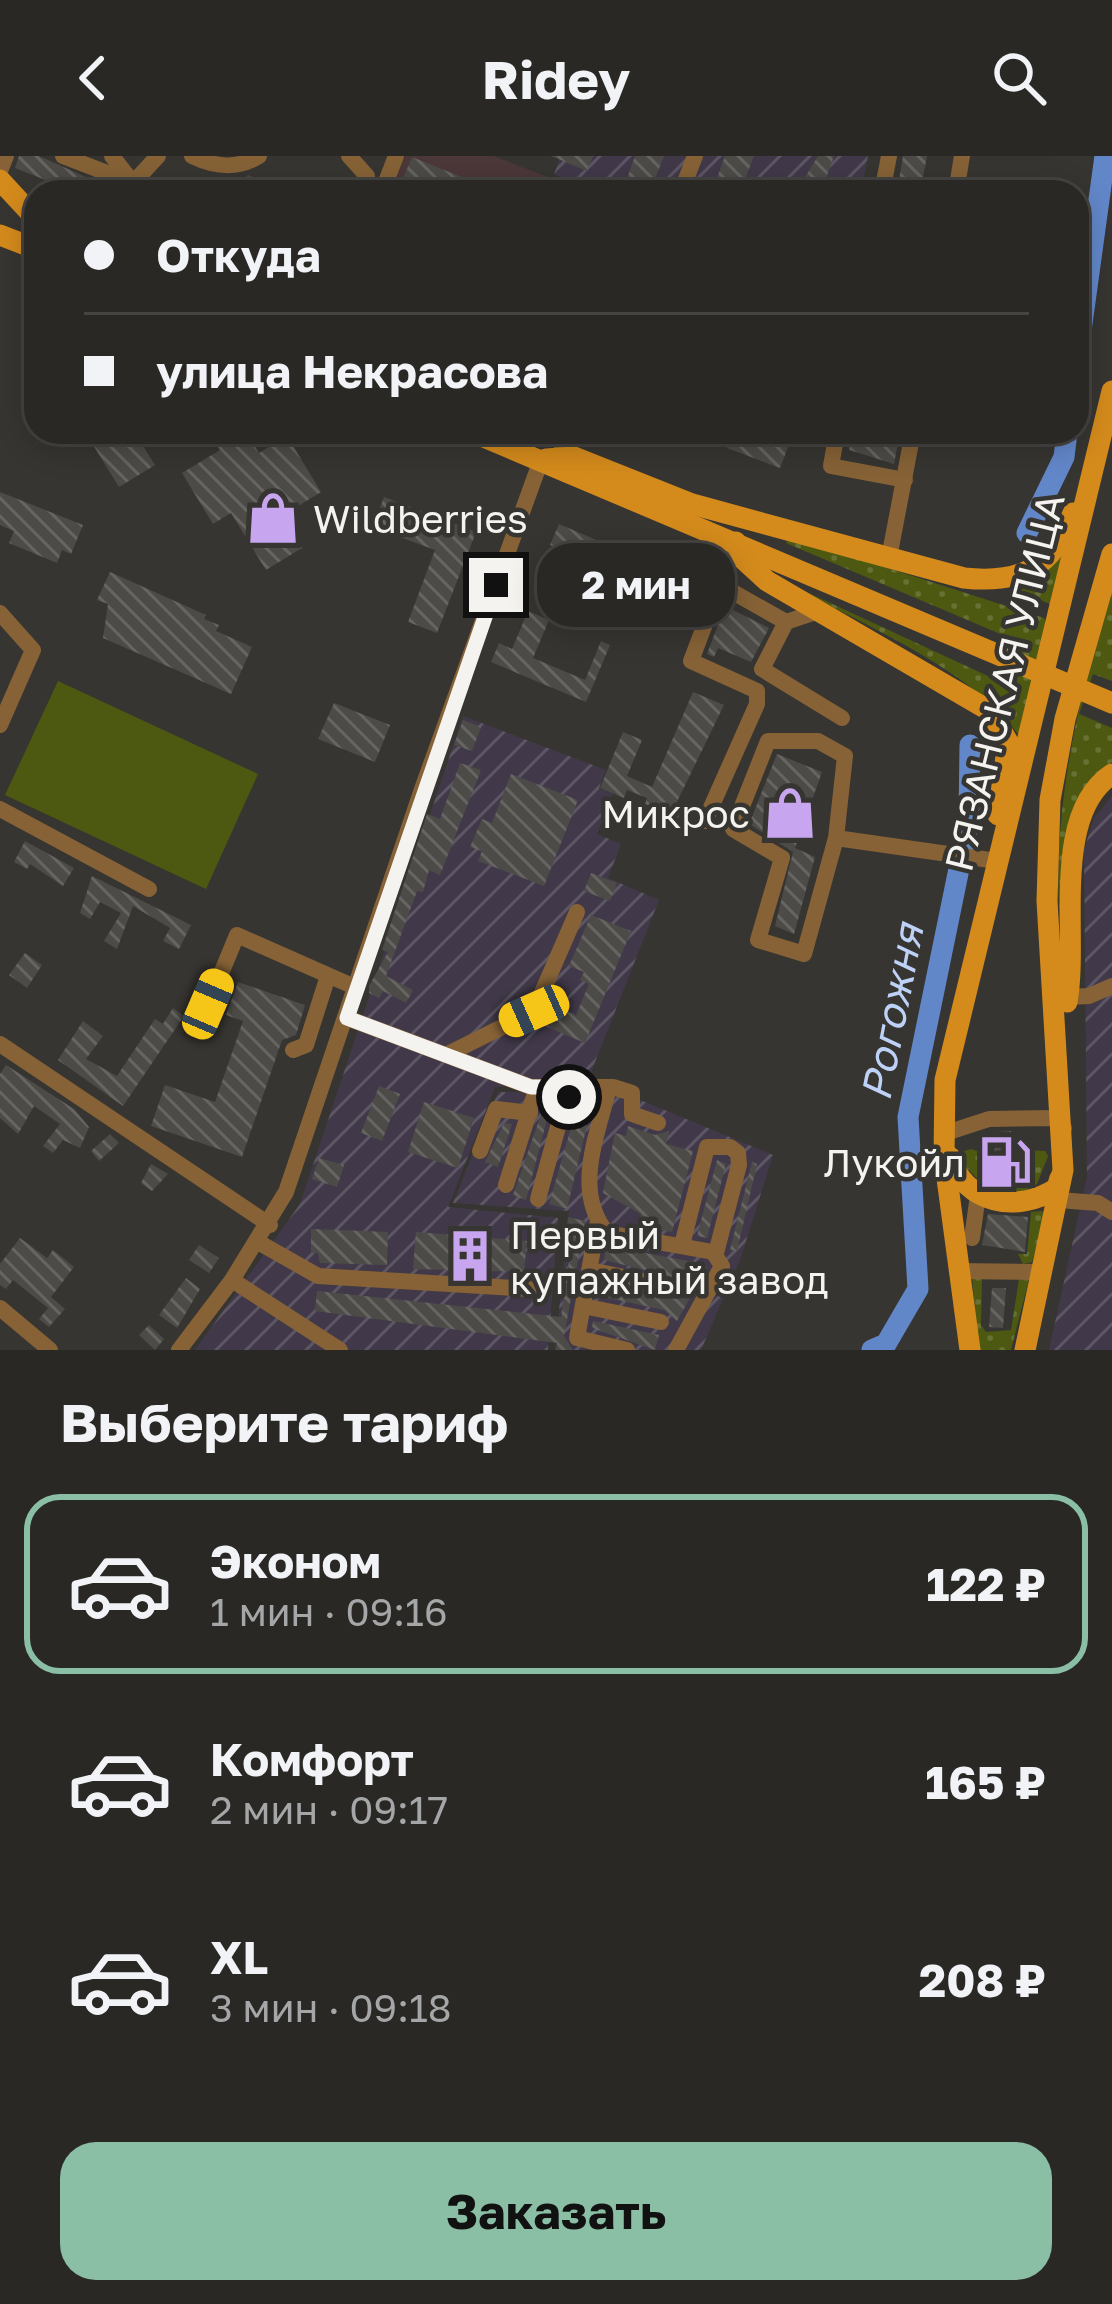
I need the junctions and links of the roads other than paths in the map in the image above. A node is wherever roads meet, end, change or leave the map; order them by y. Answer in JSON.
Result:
{"nodes":[{"id":1,"x":6,"y":156,"type":"edge"},
{"id":2,"x":64,"y":156,"type":"edge"},
{"id":3,"x":158,"y":156,"type":"edge"},
{"id":4,"x":192,"y":156,"type":"edge"},
{"id":5,"x":259,"y":156,"type":"edge"},
{"id":6,"x":349,"y":156,"type":"edge"},
{"id":7,"x":0,"y":171,"type":"edge"},
{"id":8,"x":367,"y":176,"type":"dead end"},
{"id":9,"x":0,"y":180,"type":"edge"},
{"id":10,"x":117,"y":180,"type":"edge"},
{"id":11,"x":138,"y":180,"type":"edge"},
{"id":12,"x":24,"y":207,"type":"edge"},
{"id":13,"x":24,"y":216,"type":"edge"},
{"id":14,"x":0,"y":235,"type":"edge"},
{"id":15,"x":1112,"y":391,"type":"edge"},
{"id":16,"x":505,"y":444,"type":"edge"},
{"id":17,"x":562,"y":444,"type":"edge"},
{"id":18,"x":835,"y":444,"type":"edge"},
{"id":19,"x":911,"y":444,"type":"edge"},
{"id":20,"x":1097,"y":457,"type":"junction"},
{"id":21,"x":552,"y":461,"type":"junction"},
{"id":22,"x":905,"y":480,"type":"junction"},
{"id":23,"x":648,"y":504,"type":"junction"},
{"id":24,"x":692,"y":504,"type":"junction"},
{"id":25,"x":729,"y":539,"type":"junction"},
{"id":26,"x":1112,"y":554,"type":"edge"},
{"id":27,"x":890,"y":558,"type":"junction"},
{"id":28,"x":724,"y":586,"type":"junction"},
{"id":29,"x":819,"y":610,"type":"junction"},
{"id":30,"x":0,"y":613,"type":"edge"},
{"id":31,"x":786,"y":622,"type":"junction"},
{"id":32,"x":1112,"y":704,"type":"edge"},
{"id":33,"x":842,"y":718,"type":"dead end"},
{"id":34,"x":748,"y":723,"type":"junction"},
{"id":35,"x":0,"y":725,"type":"edge"},
{"id":36,"x":768,"y":741,"type":"junction"},
{"id":37,"x":1112,"y":774,"type":"edge"},
{"id":38,"x":0,"y":809,"type":"edge"},
{"id":39,"x":705,"y":821,"type":"dead end"},
{"id":40,"x":836,"y":838,"type":"junction"},
{"id":41,"x":971,"y":858,"type":"junction"},
{"id":42,"x":148,"y":889,"type":"dead end"},
{"id":43,"x":988,"y":893,"type":"junction"},
{"id":44,"x":577,"y":913,"type":"dead end"},
{"id":45,"x":328,"y":976,"type":"junction"},
{"id":46,"x":1112,"y":986,"type":"edge"},
{"id":47,"x":357,"y":988,"type":"junction"},
{"id":48,"x":1068,"y":997,"type":"junction"},
{"id":49,"x":208,"y":1004,"type":"dead end"},
{"id":50,"x":347,"y":1018,"type":"junction"},
{"id":51,"x":1059,"y":1031,"type":"junction"},
{"id":52,"x":0,"y":1044,"type":"edge"},
{"id":53,"x":293,"y":1050,"type":"dead end"},
{"id":54,"x":446,"y":1055,"type":"junction"},
{"id":55,"x":537,"y":1087,"type":"junction"},
{"id":56,"x":569,"y":1087,"type":"junction"},
{"id":57,"x":609,"y":1087,"type":"junction"},
{"id":58,"x":530,"y":1113,"type":"junction"},
{"id":59,"x":658,"y":1123,"type":"dead end"},
{"id":60,"x":1064,"y":1129,"type":"junction"},
{"id":61,"x":946,"y":1133,"type":"junction"},
{"id":62,"x":480,"y":1151,"type":"dead end"},
{"id":63,"x":1063,"y":1170,"type":"junction"},
{"id":64,"x":506,"y":1185,"type":"dead end"},
{"id":65,"x":977,"y":1195,"type":"junction"},
{"id":66,"x":538,"y":1199,"type":"dead end"},
{"id":67,"x":1059,"y":1200,"type":"junction"},
{"id":68,"x":1104,"y":1203,"type":"edge"},
{"id":69,"x":598,"y":1221,"type":"junction"},
{"id":70,"x":270,"y":1225,"type":"junction"},
{"id":71,"x":972,"y":1238,"type":"dead end"},
{"id":72,"x":258,"y":1242,"type":"junction"},
{"id":73,"x":682,"y":1245,"type":"junction"},
{"id":74,"x":716,"y":1253,"type":"junction"},
{"id":75,"x":590,"y":1270,"type":"junction"},
{"id":76,"x":957,"y":1271,"type":"junction"},
{"id":77,"x":1043,"y":1271,"type":"junction"},
{"id":78,"x":232,"y":1280,"type":"junction"},
{"id":79,"x":672,"y":1287,"type":"dead end"},
{"id":80,"x":529,"y":1289,"type":"dead end"},
{"id":81,"x":583,"y":1306,"type":"junction"},
{"id":82,"x":0,"y":1308,"type":"edge"},
{"id":83,"x":661,"y":1322,"type":"dead end"},
{"id":84,"x":576,"y":1344,"type":"edge"},
{"id":85,"x":50,"y":1350,"type":"edge"},
{"id":86,"x":179,"y":1350,"type":"edge"},
{"id":87,"x":340,"y":1350,"type":"edge"},
{"id":88,"x":627,"y":1350,"type":"edge"},
{"id":89,"x":676,"y":1350,"type":"edge"},
{"id":90,"x":970,"y":1350,"type":"edge"},
{"id":91,"x":1025,"y":1350,"type":"edge"}],
"edges":[{"from":1,"to":7,"type":"street"},
{"from":2,"to":10,"type":"street"},
{"from":3,"to":11,"type":"street"},
{"from":4,"to":5,"type":"street"},
{"from":6,"to":8,"type":"street"},
{"from":9,"to":12,"type":"main road"},
{"from":13,"to":14,"type":"main road"},
{"from":15,"to":20,"type":"main road"},
{"from":16,"to":21,"type":"main road"},
{"from":17,"to":21,"type":"street"},
{"from":18,"to":22,"type":"street"},
{"from":19,"to":22,"type":"street"},
{"from":20,"to":27,"type":"main road"},
{"from":20,"to":43,"type":"main road","name":"РЯЗАНСКАЯ УЛИЦА"},
{"from":21,"to":23,"type":"main road"},
{"from":21,"to":24,"type":"main road"},
{"from":21,"to":47,"type":"street"},
{"from":22,"to":27,"type":"street"},
{"from":23,"to":24,"type":"main road"},
{"from":23,"to":25,"type":"main road"},
{"from":24,"to":25,"type":"main road"},
{"from":24,"to":27,"type":"main road"},
{"from":25,"to":28,"type":"street"},
{"from":25,"to":29,"type":"main road"},
{"from":25,"to":32,"type":"main road"},
{"from":26,"to":51,"type":"main road","name":"РЯЗАНСКАЯ УЛИЦА"},
{"from":28,"to":31,"type":"street"},
{"from":28,"to":34,"type":"street"},
{"from":29,"to":31,"type":"street"},
{"from":29,"to":41,"type":"main road"},
{"from":30,"to":35,"type":"street"},
{"from":31,"to":33,"type":"street"},
{"from":34,"to":36,"type":"street"},
{"from":34,"to":39,"type":"street"},
{"from":36,"to":40,"type":"street"},
{"from":36,"to":40,"type":"street"},
{"from":37,"to":48,"type":"main road"},
{"from":38,"to":42,"type":"street"},
{"from":40,"to":41,"type":"street"},
{"from":41,"to":43,"type":"main road"},
{"from":43,"to":61,"type":"main road","name":"РЯЗАНСКАЯ УЛИЦА"},
{"from":44,"to":54,"type":"street"},
{"from":45,"to":47,"type":"street"},
{"from":45,"to":49,"type":"street"},
{"from":45,"to":53,"type":"street"},
{"from":46,"to":48,"type":"street"},
{"from":47,"to":50,"type":"street"},
{"from":48,"to":51,"type":"main road"},
{"from":50,"to":54,"type":"street"},
{"from":50,"to":70,"type":"street"},
{"from":51,"to":60,"type":"main road","name":"РЯЗАНСКАЯ УЛИЦА"},
{"from":52,"to":70,"type":"street"},
{"from":54,"to":55,"type":"street"},
{"from":55,"to":56,"type":"street"},
{"from":55,"to":58,"type":"street"},
{"from":56,"to":57,"type":"street"},
{"from":56,"to":66,"type":"street"},
{"from":57,"to":59,"type":"street"},
{"from":57,"to":69,"type":"street"},
{"from":58,"to":62,"type":"street"},
{"from":58,"to":64,"type":"street"},
{"from":60,"to":61,"type":"street"},
{"from":60,"to":63,"type":"main road","name":"РЯЗАНСКАЯ УЛИЦА"},
{"from":61,"to":65,"type":"main road"},
{"from":61,"to":76,"type":"main road","name":"РЯЗАНСКАЯ УЛИЦА"},
{"from":63,"to":65,"type":"main road"},
{"from":63,"to":67,"type":"main road","name":"РЯЗАНСКАЯ УЛИЦА"},
{"from":65,"to":71,"type":"street"},
{"from":67,"to":68,"type":"street"},
{"from":67,"to":77,"type":"main road","name":"РЯЗАНСКАЯ УЛИЦА"},
{"from":69,"to":73,"type":"street"},
{"from":69,"to":75,"type":"street"},
{"from":70,"to":72,"type":"street"},
{"from":72,"to":78,"type":"street"},
{"from":72,"to":80,"type":"street"},
{"from":73,"to":74,"type":"street"},
{"from":73,"to":74,"type":"street"},
{"from":74,"to":89,"type":"street"},
{"from":75,"to":79,"type":"street"},
{"from":75,"to":81,"type":"street"},
{"from":76,"to":77,"type":"street"},
{"from":76,"to":90,"type":"main road","name":"РЯЗАНСКАЯ УЛИЦА"},
{"from":77,"to":91,"type":"main road","name":"РЯЗАНСКАЯ УЛИЦА"},
{"from":78,"to":86,"type":"street"},
{"from":78,"to":87,"type":"street"},
{"from":81,"to":83,"type":"street"},
{"from":81,"to":84,"type":"street"},
{"from":82,"to":85,"type":"street"},
{"from":84,"to":88,"type":"street"}]}
